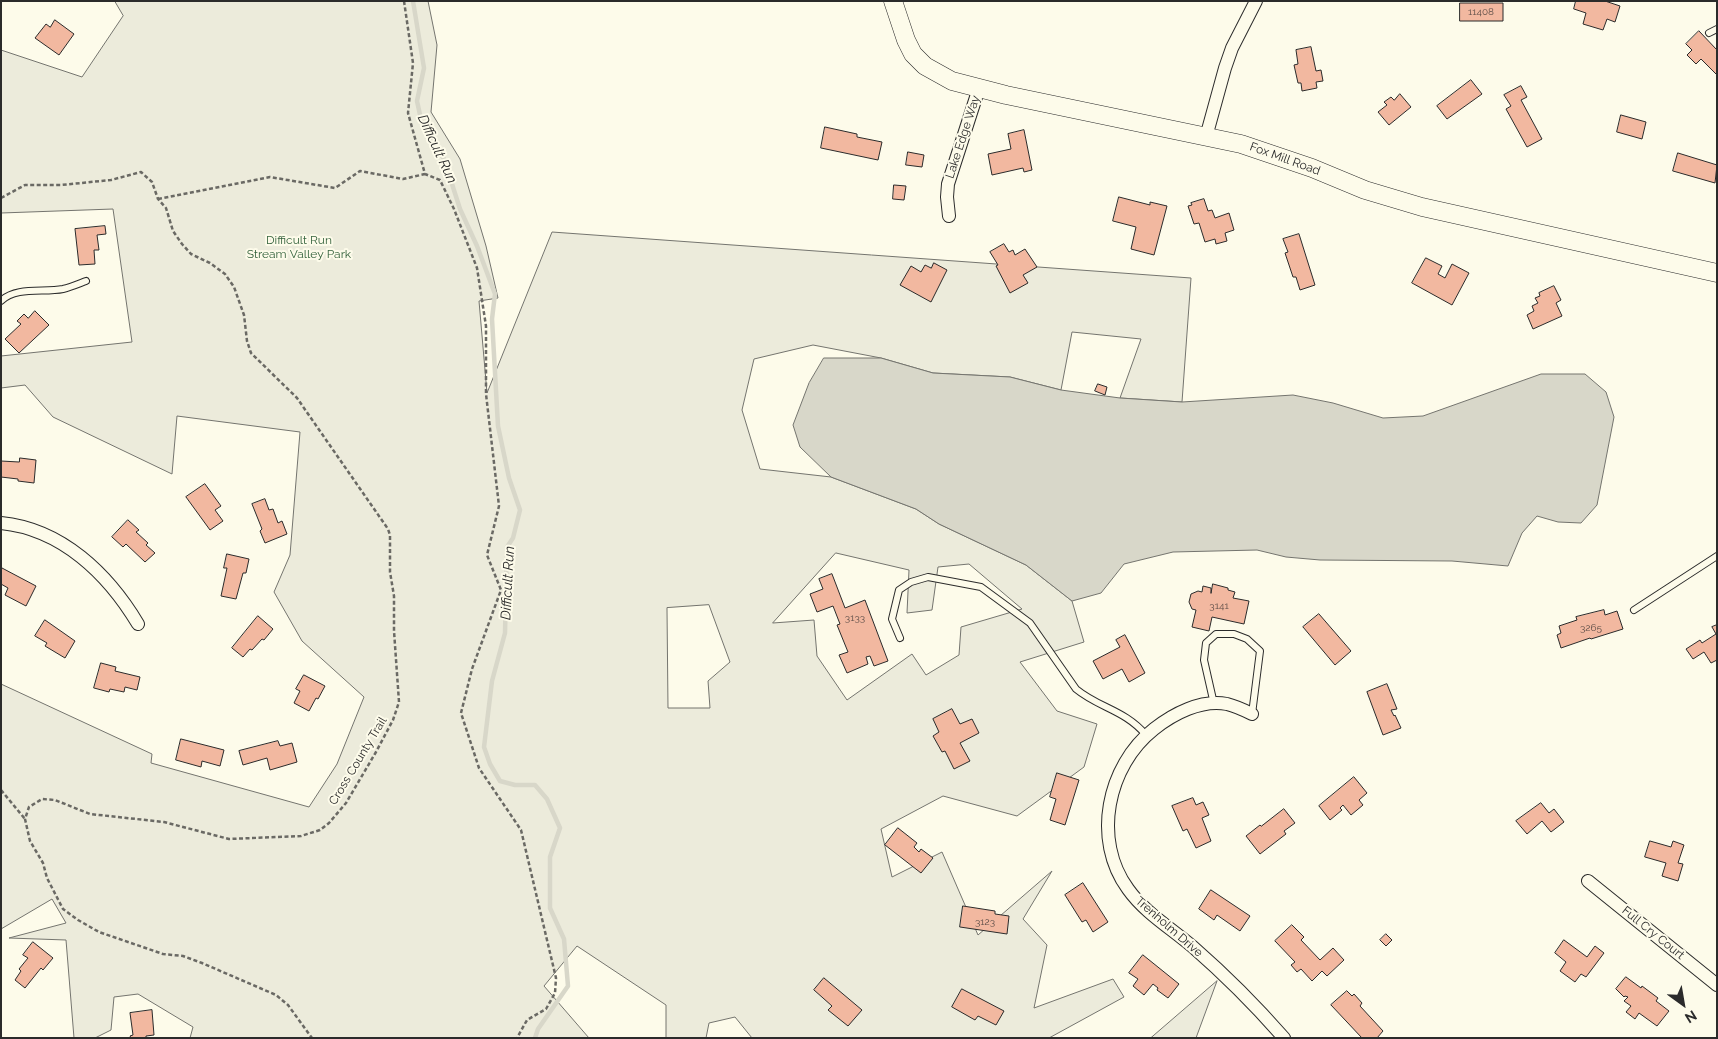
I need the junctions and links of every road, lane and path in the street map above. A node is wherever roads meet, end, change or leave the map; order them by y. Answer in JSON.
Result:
{"nodes":[{"id":1,"x":404,"y":1,"type":"edge"},
{"id":2,"x":893,"y":1,"type":"edge"},
{"id":3,"x":1256,"y":1,"type":"edge"},
{"id":4,"x":1717,"y":29,"type":"edge"},
{"id":5,"x":1709,"y":33,"type":"dead end"},
{"id":6,"x":979,"y":88,"type":"junction"},
{"id":7,"x":1206,"y":137,"type":"junction"},
{"id":8,"x":426,"y":174,"type":"junction"},
{"id":9,"x":1,"y":198,"type":"edge"},
{"id":10,"x":158,"y":199,"type":"junction"},
{"id":11,"x":949,"y":216,"type":"dead end"},
{"id":12,"x":1717,"y":272,"type":"edge"},
{"id":13,"x":86,"y":282,"type":"dead end"},
{"id":14,"x":1,"y":301,"type":"edge"},
{"id":15,"x":1,"y":523,"type":"edge"},
{"id":16,"x":1717,"y":556,"type":"edge"},
{"id":17,"x":1634,"y":610,"type":"dead end"},
{"id":18,"x":138,"y":624,"type":"dead end"},
{"id":19,"x":900,"y":638,"type":"dead end"},
{"id":20,"x":1214,"y":704,"type":"junction"},
{"id":21,"x":1252,"y":714,"type":"joint"},
{"id":22,"x":1146,"y":735,"type":"junction"},
{"id":23,"x":1,"y":790,"type":"edge"},
{"id":24,"x":25,"y":818,"type":"junction"},
{"id":25,"x":1588,"y":881,"type":"dead end"},
{"id":26,"x":1717,"y":985,"type":"edge"},
{"id":27,"x":312,"y":1038,"type":"edge"},
{"id":28,"x":517,"y":1038,"type":"edge"},
{"id":29,"x":1284,"y":1038,"type":"edge"}],
"edges":[{"from":1,"to":8,"type":"path"},
{"from":2,"to":6,"type":"main road","name":"Fox Mill Road"},
{"from":3,"to":7,"type":"street"},
{"from":4,"to":5,"type":"lane"},
{"from":6,"to":7,"type":"main road","name":"Fox Mill Road"},
{"from":6,"to":11,"type":"street","name":"Lake Edge Way"},
{"from":7,"to":12,"type":"main road","name":"Fox Mill Road"},
{"from":8,"to":10,"type":"path"},
{"from":8,"to":28,"type":"path"},
{"from":9,"to":10,"type":"path","name":"Cross County Trail"},
{"from":10,"to":24,"type":"path","name":"Cross County Trail"},
{"from":13,"to":14,"type":"lane"},
{"from":15,"to":18,"type":"street"},
{"from":16,"to":17,"type":"lane"},
{"from":19,"to":22,"type":"lane"},
{"from":20,"to":21,"type":"street","name":"Trenholm Drive"},
{"from":20,"to":21,"type":"lane"},
{"from":20,"to":22,"type":"street","name":"Trenholm Drive"},
{"from":22,"to":29,"type":"street","name":"Trenholm Drive"},
{"from":23,"to":24,"type":"path"},
{"from":24,"to":27,"type":"path"},
{"from":25,"to":26,"type":"street","name":"Full Cry Court"}]}
